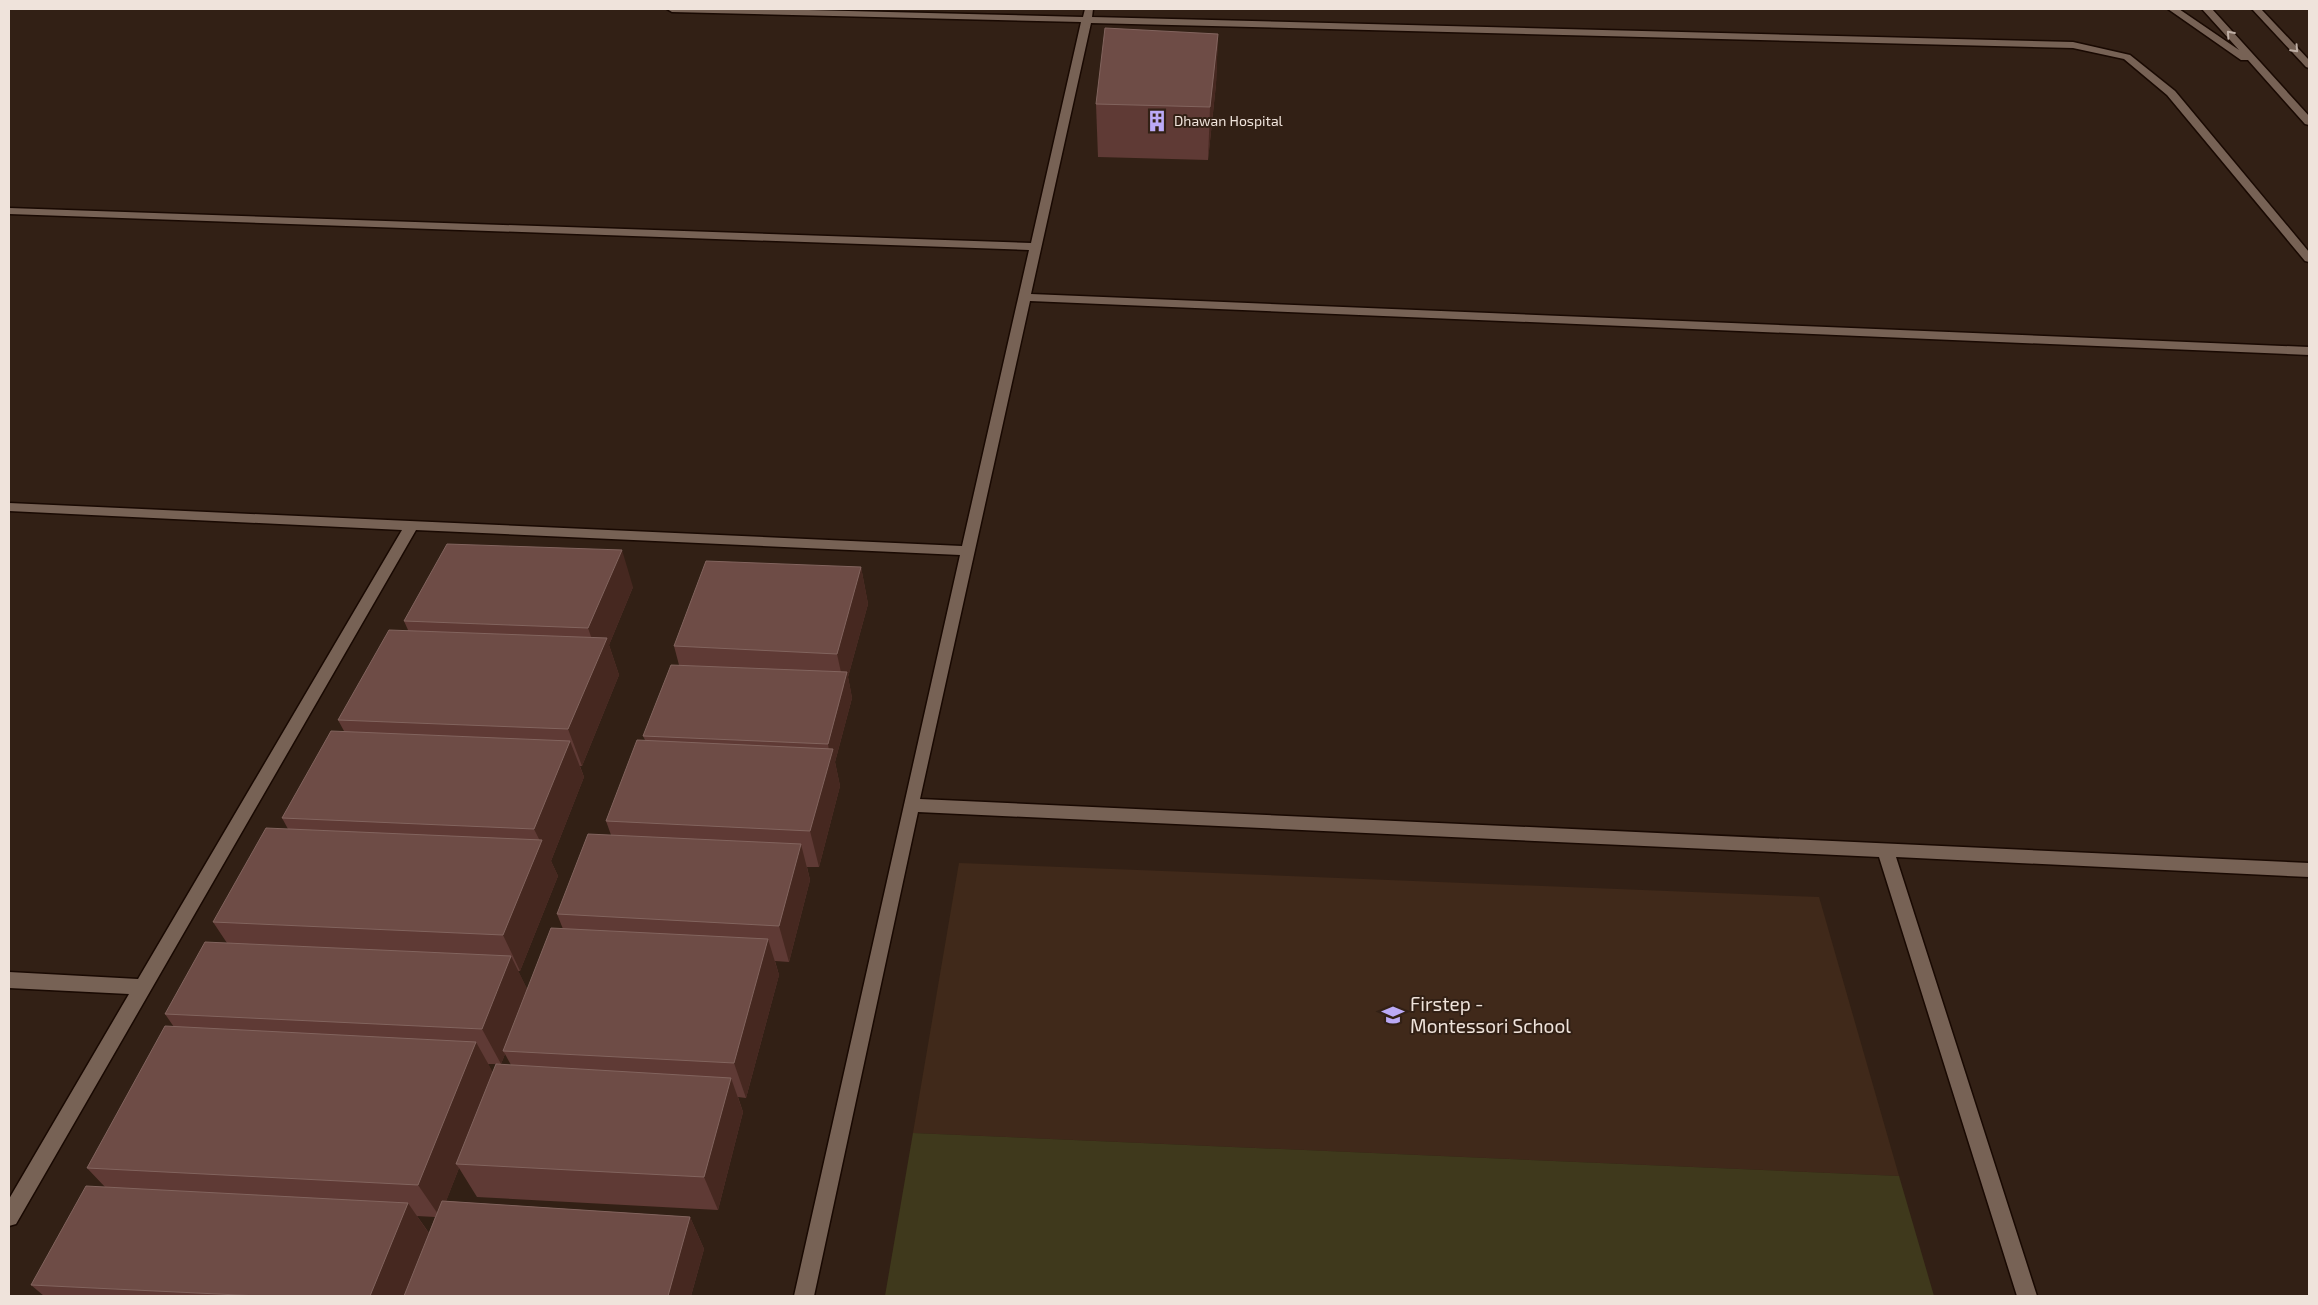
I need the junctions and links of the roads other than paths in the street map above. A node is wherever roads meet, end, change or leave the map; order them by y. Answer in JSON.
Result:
{"nodes":[{"id":1,"x":672,"y":9,"type":"edge"},
{"id":2,"x":2173,"y":9,"type":"edge"},
{"id":3,"x":2207,"y":9,"type":"edge"},
{"id":4,"x":2256,"y":9,"type":"edge"},
{"id":5,"x":1088,"y":15,"type":"edge"},
{"id":6,"x":2309,"y":65,"type":"edge"},
{"id":7,"x":2266,"y":73,"type":"junction"},
{"id":8,"x":2309,"y":122,"type":"edge"},
{"id":9,"x":9,"y":211,"type":"edge"},
{"id":10,"x":1036,"y":247,"type":"junction"},
{"id":11,"x":2309,"y":259,"type":"edge"},
{"id":12,"x":1024,"y":298,"type":"junction"},
{"id":13,"x":2309,"y":351,"type":"edge"},
{"id":14,"x":9,"y":507,"type":"edge"},
{"id":15,"x":412,"y":525,"type":"junction"},
{"id":16,"x":968,"y":551,"type":"junction"},
{"id":17,"x":911,"y":805,"type":"junction"},
{"id":18,"x":1885,"y":850,"type":"junction"},
{"id":19,"x":2309,"y":870,"type":"edge"},
{"id":20,"x":9,"y":980,"type":"edge"},
{"id":21,"x":143,"y":987,"type":"junction"},
{"id":22,"x":9,"y":1217,"type":"edge"},
{"id":23,"x":804,"y":1296,"type":"edge"},
{"id":24,"x":2027,"y":1296,"type":"edge"}],
"edges":[{"from":1,"to":5,"type":"street"},
{"from":2,"to":7,"type":"street"},
{"from":7,"to":3,"type":"street","one_way":true},
{"from":4,"to":6,"type":"street","one_way":true},
{"from":5,"to":10,"type":"street"},
{"from":5,"to":11,"type":"street"},
{"from":7,"to":8,"type":"street"},
{"from":9,"to":10,"type":"street"},
{"from":10,"to":12,"type":"street"},
{"from":12,"to":13,"type":"street"},
{"from":12,"to":16,"type":"street"},
{"from":14,"to":15,"type":"street"},
{"from":15,"to":16,"type":"street"},
{"from":15,"to":21,"type":"street"},
{"from":16,"to":17,"type":"street"},
{"from":17,"to":18,"type":"street"},
{"from":17,"to":23,"type":"street"},
{"from":18,"to":19,"type":"street"},
{"from":18,"to":24,"type":"street"},
{"from":20,"to":21,"type":"street"},
{"from":21,"to":22,"type":"street"}]}
